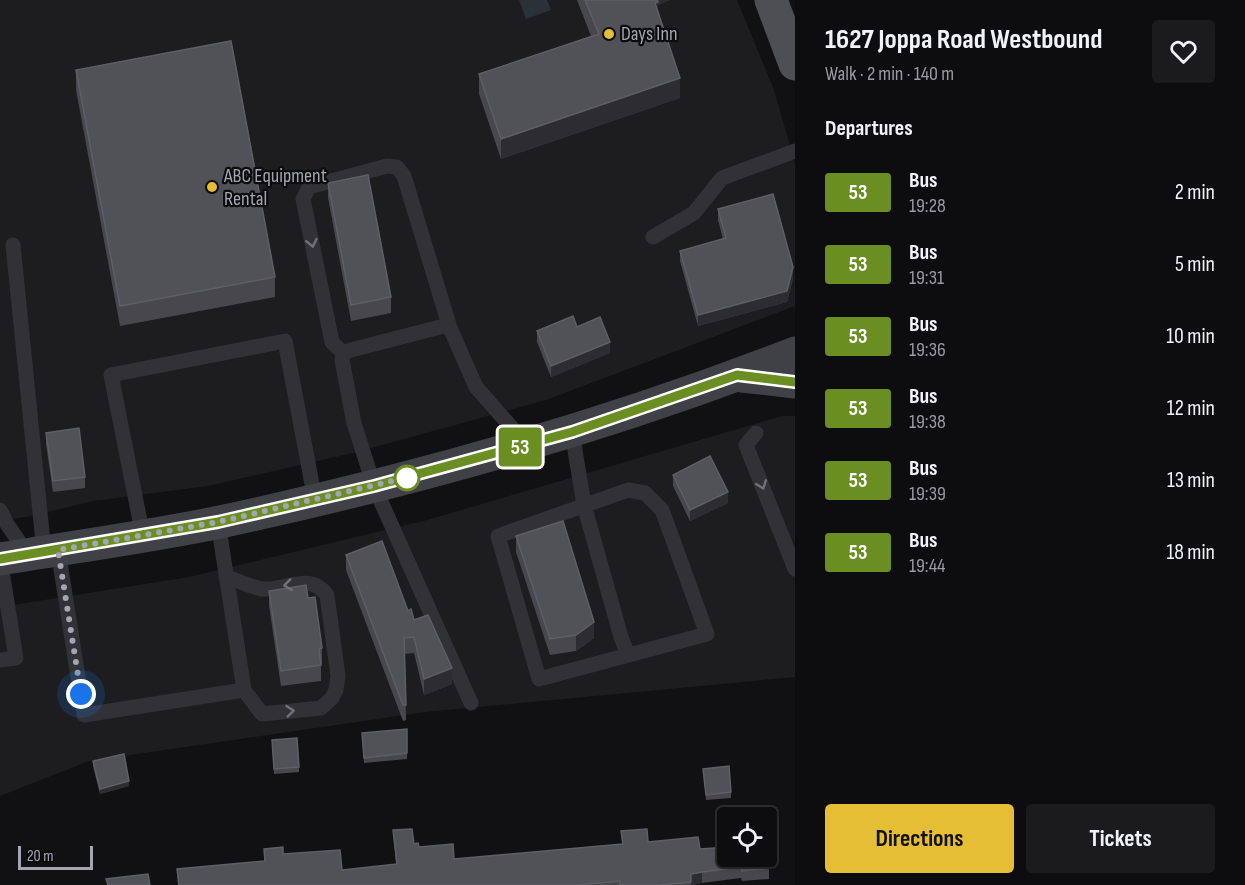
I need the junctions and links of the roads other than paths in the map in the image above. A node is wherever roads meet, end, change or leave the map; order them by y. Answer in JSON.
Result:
{"nodes":[{"id":1,"x":771,"y":0,"type":"edge"},
{"id":2,"x":795,"y":64,"type":"edge"},
{"id":3,"x":795,"y":151,"type":"edge"},
{"id":4,"x":653,"y":237,"type":"dead end"},
{"id":5,"x":13,"y":245,"type":"dead end"},
{"id":6,"x":450,"y":328,"type":"junction"},
{"id":7,"x":343,"y":353,"type":"junction"},
{"id":8,"x":795,"y":353,"type":"edge"},
{"id":9,"x":737,"y":375,"type":"junction"},
{"id":10,"x":795,"y":382,"type":"edge"},
{"id":11,"x":572,"y":432,"type":"junction"},
{"id":12,"x":756,"y":433,"type":"dead end"},
{"id":13,"x":527,"y":444,"type":"junction"},
{"id":14,"x":374,"y":486,"type":"junction"},
{"id":15,"x":315,"y":500,"type":"junction"},
{"id":16,"x":584,"y":505,"type":"junction"},
{"id":17,"x":0,"y":510,"type":"edge"},
{"id":18,"x":218,"y":522,"type":"junction"},
{"id":19,"x":144,"y":536,"type":"junction"},
{"id":20,"x":26,"y":555,"type":"edge"},
{"id":21,"x":795,"y":569,"type":"edge"},
{"id":22,"x":226,"y":577,"type":"junction"},
{"id":23,"x":628,"y":655,"type":"junction"},
{"id":24,"x":0,"y":660,"type":"edge"},
{"id":25,"x":244,"y":690,"type":"junction"},
{"id":26,"x":471,"y":703,"type":"dead end"}],
"edges":[{"from":1,"to":2,"type":"main road"},
{"from":3,"to":4,"type":"lane"},
{"from":5,"to":20,"type":"lane"},
{"from":6,"to":7,"type":"lane"},
{"from":6,"to":7,"type":"lane","one_way":true},
{"from":6,"to":13,"type":"lane"},
{"from":7,"to":14,"type":"lane"},
{"from":8,"to":9,"type":"main road"},
{"from":9,"to":10,"type":"main road"},
{"from":9,"to":11,"type":"main road"},
{"from":11,"to":13,"type":"main road"},
{"from":11,"to":16,"type":"lane"},
{"from":12,"to":21,"type":"lane","one_way":true},
{"from":13,"to":14,"type":"main road"},
{"from":14,"to":15,"type":"main road"},
{"from":14,"to":26,"type":"lane"},
{"from":15,"to":18,"type":"main road"},
{"from":15,"to":19,"type":"lane"},
{"from":16,"to":23,"type":"lane"},
{"from":16,"to":23,"type":"lane"},
{"from":16,"to":23,"type":"lane"},
{"from":17,"to":20,"type":"lane"},
{"from":18,"to":19,"type":"main road"},
{"from":18,"to":22,"type":"lane"},
{"from":19,"to":20,"type":"main road"},
{"from":20,"to":24,"type":"lane"},
{"from":20,"to":25,"type":"lane"},
{"from":22,"to":25,"type":"lane"},
{"from":25,"to":22,"type":"lane","one_way":true}]}
